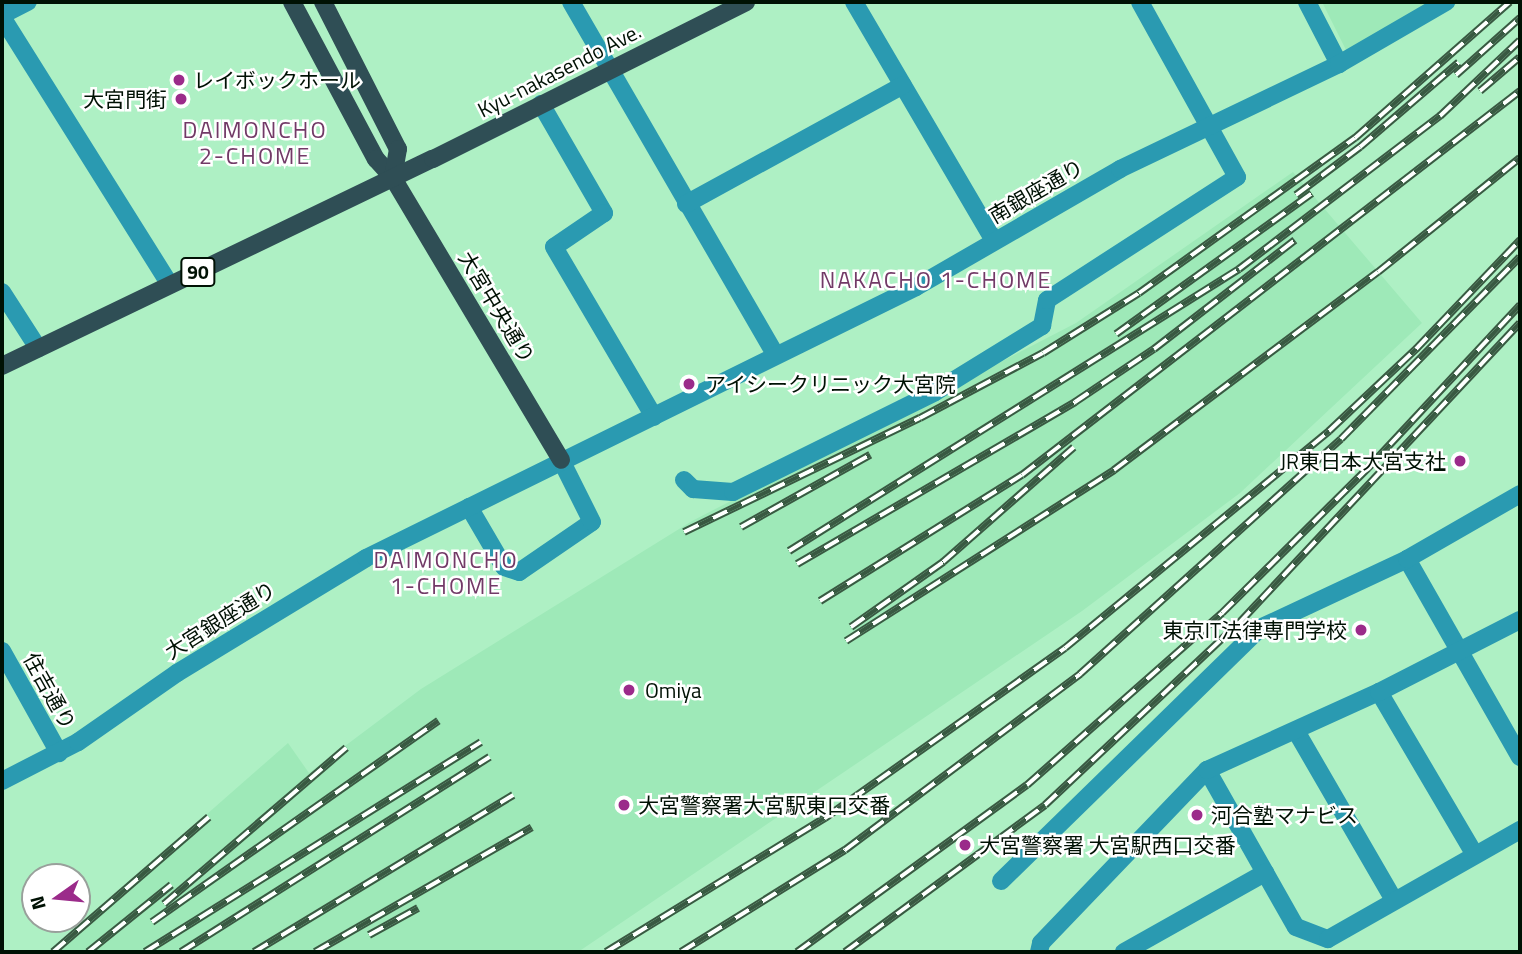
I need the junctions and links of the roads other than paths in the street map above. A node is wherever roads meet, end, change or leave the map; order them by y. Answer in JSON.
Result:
{"nodes":[{"id":1,"x":29,"y":2,"type":"edge"},
{"id":2,"x":292,"y":2,"type":"edge"},
{"id":3,"x":323,"y":2,"type":"edge"},
{"id":4,"x":571,"y":2,"type":"edge"},
{"id":5,"x":746,"y":2,"type":"edge"},
{"id":6,"x":854,"y":2,"type":"edge"},
{"id":7,"x":1140,"y":2,"type":"edge"},
{"id":8,"x":1307,"y":2,"type":"edge"},
{"id":9,"x":1446,"y":2,"type":"edge"},
{"id":10,"x":2,"y":16,"type":"edge"},
{"id":11,"x":1339,"y":64,"type":"junction"},
{"id":12,"x":610,"y":70,"type":"junction"},
{"id":13,"x":903,"y":85,"type":"junction"},
{"id":14,"x":541,"y":104,"type":"junction"},
{"id":15,"x":1208,"y":123,"type":"junction"},
{"id":16,"x":393,"y":178,"type":"junction"},
{"id":17,"x":686,"y":204,"type":"junction"},
{"id":18,"x":994,"y":241,"type":"junction"},
{"id":19,"x":170,"y":285,"type":"junction"},
{"id":20,"x":2,"y":292,"type":"edge"},
{"id":21,"x":38,"y":348,"type":"junction"},
{"id":22,"x":776,"y":355,"type":"junction"},
{"id":23,"x":2,"y":366,"type":"edge"},
{"id":24,"x":651,"y":419,"type":"junction"},
{"id":25,"x":561,"y":460,"type":"junction"},
{"id":26,"x":684,"y":480,"type":"dead end"},
{"id":27,"x":1518,"y":499,"type":"edge"},
{"id":28,"x":470,"y":507,"type":"junction"},
{"id":29,"x":1407,"y":559,"type":"junction"},
{"id":30,"x":1520,"y":620,"type":"edge"},
{"id":31,"x":2,"y":651,"type":"edge"},
{"id":32,"x":1458,"y":651,"type":"junction"},
{"id":33,"x":1379,"y":692,"type":"junction"},
{"id":34,"x":1296,"y":731,"type":"junction"},
{"id":35,"x":59,"y":753,"type":"junction"},
{"id":36,"x":1520,"y":757,"type":"edge"},
{"id":37,"x":1207,"y":770,"type":"junction"},
{"id":38,"x":2,"y":781,"type":"edge"},
{"id":39,"x":1520,"y":830,"type":"edge"},
{"id":40,"x":1475,"y":855,"type":"junction"},
{"id":41,"x":1265,"y":873,"type":"junction"},
{"id":42,"x":1001,"y":881,"type":"dead end"},
{"id":43,"x":1394,"y":900,"type":"junction"},
{"id":44,"x":1326,"y":946,"type":"edge"},
{"id":45,"x":1040,"y":948,"type":"edge"},
{"id":46,"x":1124,"y":952,"type":"edge"}],
"edges":[{"from":1,"to":10,"type":"street"},
{"from":2,"to":16,"type":"main road","name":"大宮中央通り"},
{"from":3,"to":16,"type":"main road"},
{"from":4,"to":12,"type":"street"},
{"from":5,"to":12,"type":"main road","name":"Kyu-nakasendo Ave."},
{"from":6,"to":13,"type":"street"},
{"from":7,"to":15,"type":"street"},
{"from":8,"to":11,"type":"street"},
{"from":9,"to":11,"type":"street","name":"南銀座通り"},
{"from":10,"to":19,"type":"street"},
{"from":11,"to":15,"type":"street","name":"南銀座通り"},
{"from":12,"to":14,"type":"main road","name":"Kyu-nakasendo Ave."},
{"from":12,"to":17,"type":"street"},
{"from":13,"to":17,"type":"street"},
{"from":13,"to":18,"type":"street"},
{"from":14,"to":16,"type":"main road","name":"Kyu-nakasendo Ave."},
{"from":14,"to":24,"type":"street"},
{"from":15,"to":18,"type":"street","name":"南銀座通り"},
{"from":15,"to":26,"type":"street"},
{"from":16,"to":19,"type":"main road","number":"90"},
{"from":16,"to":25,"type":"main road","name":"大宮中央通り"},
{"from":17,"to":22,"type":"street"},
{"from":18,"to":22,"type":"street","name":"南銀座通り"},
{"from":19,"to":21,"type":"main road","number":"90"},
{"from":20,"to":21,"type":"street"},
{"from":21,"to":23,"type":"main road","number":"90"},
{"from":22,"to":24,"type":"street","name":"南銀座通り"},
{"from":24,"to":25,"type":"street","name":"南銀座通り"},
{"from":25,"to":28,"type":"street","name":"大宮銀座通り"},
{"from":25,"to":28,"type":"street"},
{"from":27,"to":29,"type":"street"},
{"from":28,"to":35,"type":"street","name":"大宮銀座通り"},
{"from":29,"to":32,"type":"street"},
{"from":29,"to":42,"type":"street"},
{"from":30,"to":32,"type":"street"},
{"from":31,"to":35,"type":"street","name":"住吉通り"},
{"from":32,"to":33,"type":"street"},
{"from":32,"to":36,"type":"street"},
{"from":33,"to":34,"type":"street"},
{"from":33,"to":40,"type":"street"},
{"from":34,"to":37,"type":"street"},
{"from":34,"to":43,"type":"street"},
{"from":35,"to":38,"type":"street","name":"大宮銀座通り"},
{"from":37,"to":41,"type":"street"},
{"from":37,"to":45,"type":"street"},
{"from":39,"to":40,"type":"street"},
{"from":40,"to":43,"type":"street"},
{"from":41,"to":44,"type":"street"},
{"from":41,"to":46,"type":"street"},
{"from":43,"to":44,"type":"street"}]}
